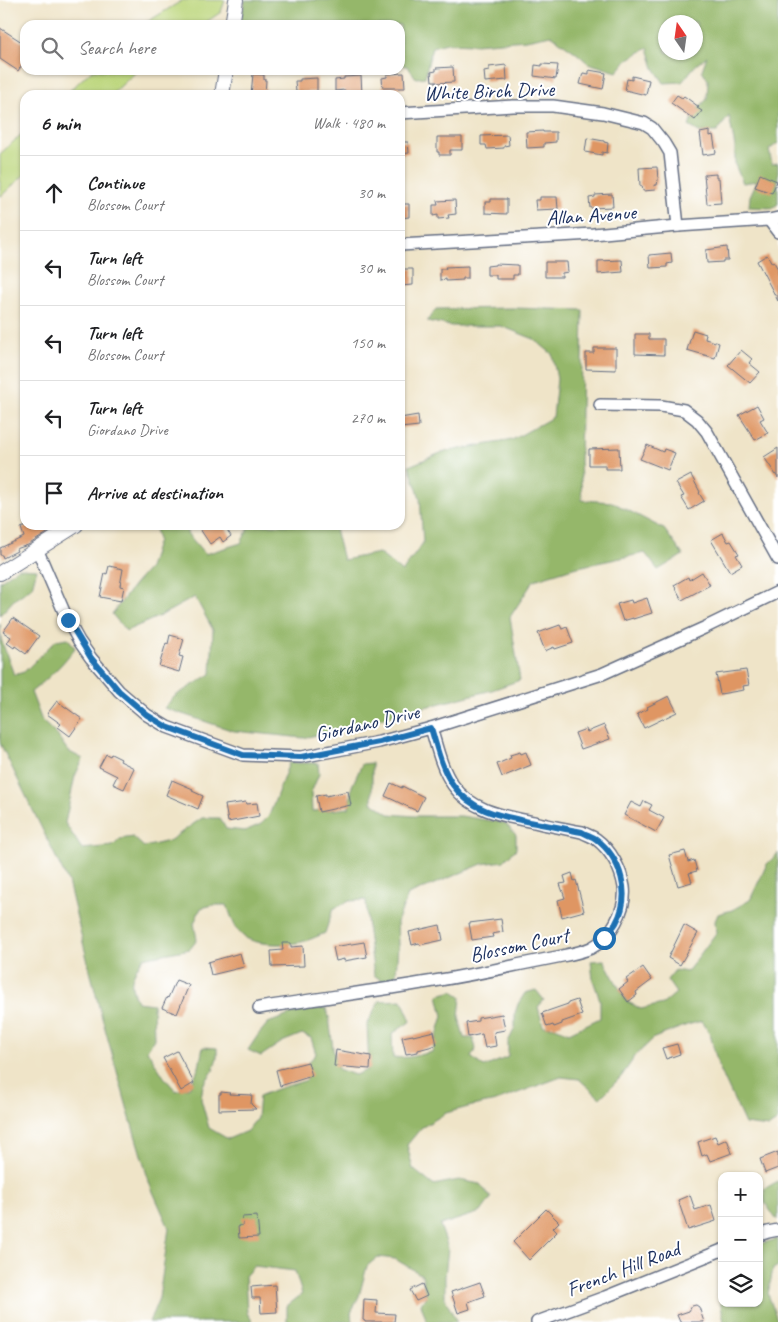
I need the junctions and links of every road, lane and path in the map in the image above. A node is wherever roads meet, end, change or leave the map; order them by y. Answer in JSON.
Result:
{"nodes":[{"id":1,"x":236,"y":0,"type":"edge"},
{"id":2,"x":233,"y":20,"type":"edge"},
{"id":3,"x":225,"y":75,"type":"edge"},
{"id":4,"x":223,"y":90,"type":"edge"},
{"id":5,"x":405,"y":113,"type":"edge"},
{"id":6,"x":774,"y":219,"type":"edge"},
{"id":7,"x":678,"y":226,"type":"junction"},
{"id":8,"x":778,"y":232,"type":"edge"},
{"id":9,"x":405,"y":245,"type":"edge"},
{"id":10,"x":600,"y":405,"type":"dead end"},
{"id":11,"x":68,"y":530,"type":"edge"},
{"id":12,"x":37,"y":549,"type":"junction"},
{"id":13,"x":778,"y":559,"type":"edge"},
{"id":14,"x":0,"y":573,"type":"edge"},
{"id":15,"x":778,"y":592,"type":"edge"},
{"id":16,"x":431,"y":728,"type":"junction"},
{"id":17,"x":259,"y":1008,"type":"dead end"},
{"id":18,"x":778,"y":1230,"type":"edge"},
{"id":19,"x":763,"y":1234,"type":"edge"},
{"id":20,"x":718,"y":1252,"type":"edge"},
{"id":21,"x":537,"y":1322,"type":"edge"}],
"edges":[{"from":1,"to":2,"type":"street"},
{"from":3,"to":4,"type":"street"},
{"from":5,"to":7,"type":"street","name":"White Birch Drive"},
{"from":6,"to":7,"type":"street","name":"Allan Avenue"},
{"from":6,"to":8,"type":"street","name":"Allan Avenue"},
{"from":7,"to":9,"type":"street","name":"Allan Avenue"},
{"from":10,"to":13,"type":"street"},
{"from":11,"to":12,"type":"street"},
{"from":12,"to":14,"type":"street"},
{"from":12,"to":16,"type":"street","name":"Giordano Drive"},
{"from":15,"to":16,"type":"street","name":"Giordano Drive"},
{"from":16,"to":17,"type":"street","name":"Blossom Court"},
{"from":18,"to":19,"type":"street"},
{"from":20,"to":21,"type":"street","name":"French Hill Road"}]}
